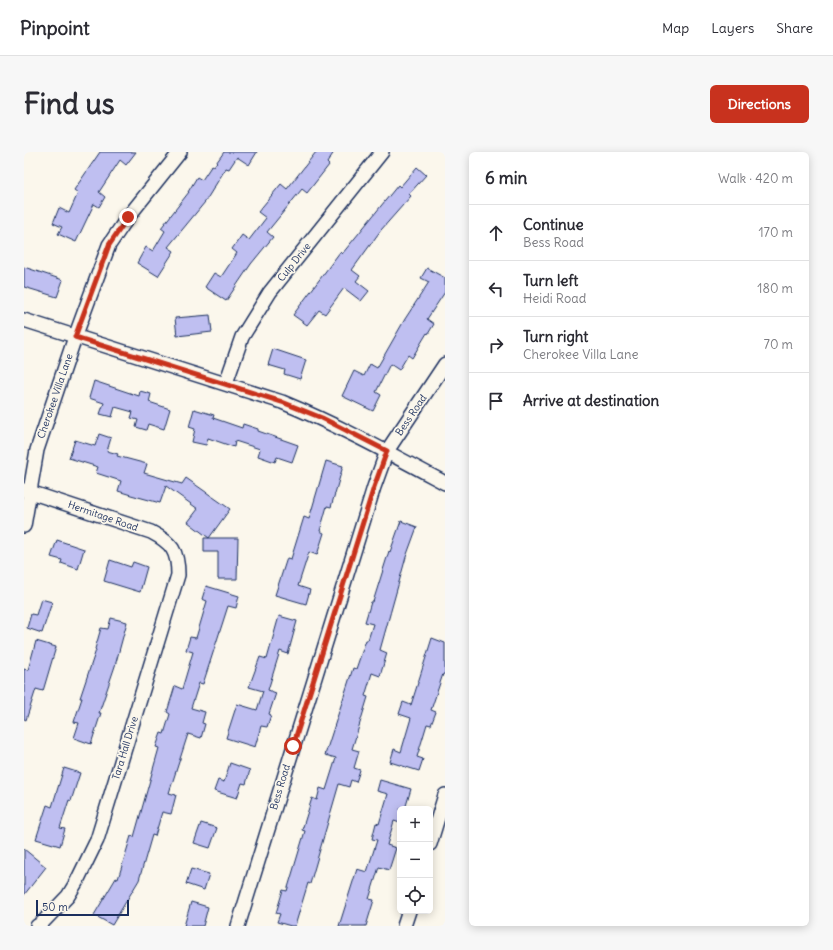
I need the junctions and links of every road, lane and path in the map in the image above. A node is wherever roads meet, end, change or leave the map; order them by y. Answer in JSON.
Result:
{"nodes":[{"id":1,"x":180,"y":152,"type":"edge"},
{"id":2,"x":382,"y":152,"type":"edge"},
{"id":3,"x":24,"y":320,"type":"edge"},
{"id":4,"x":75,"y":337,"type":"junction"},
{"id":5,"x":445,"y":364,"type":"edge"},
{"id":6,"x":226,"y":383,"type":"junction"},
{"id":7,"x":387,"y":451,"type":"junction"},
{"id":8,"x":445,"y":483,"type":"edge"},
{"id":9,"x":27,"y":491,"type":"edge"},
{"id":10,"x":24,"y":526,"type":"edge"},
{"id":11,"x":175,"y":553,"type":"joint"},
{"id":12,"x":445,"y":795,"type":"edge"},
{"id":13,"x":431,"y":842,"type":"edge"},
{"id":14,"x":408,"y":914,"type":"edge"},
{"id":15,"x":37,"y":926,"type":"edge"},
{"id":16,"x":238,"y":926,"type":"edge"},
{"id":17,"x":404,"y":926,"type":"edge"}],
"edges":[{"from":1,"to":4,"type":"street","name":"Cherokee Villa Lane"},
{"from":2,"to":6,"type":"street","name":"Culp Drive"},
{"from":3,"to":4,"type":"street"},
{"from":4,"to":6,"type":"street"},
{"from":4,"to":9,"type":"street","name":"Cherokee Villa Lane"},
{"from":5,"to":7,"type":"street","name":"Bess Road"},
{"from":6,"to":7,"type":"street"},
{"from":7,"to":8,"type":"street"},
{"from":7,"to":16,"type":"street","name":"Bess Road"},
{"from":9,"to":10,"type":"street","name":"Cherokee Villa Lane"},
{"from":9,"to":11,"type":"street","name":"Hermitage Road"},
{"from":11,"to":15,"type":"street","name":"Tara Hall Drive"},
{"from":12,"to":13,"type":"street"},
{"from":14,"to":17,"type":"street"}]}
